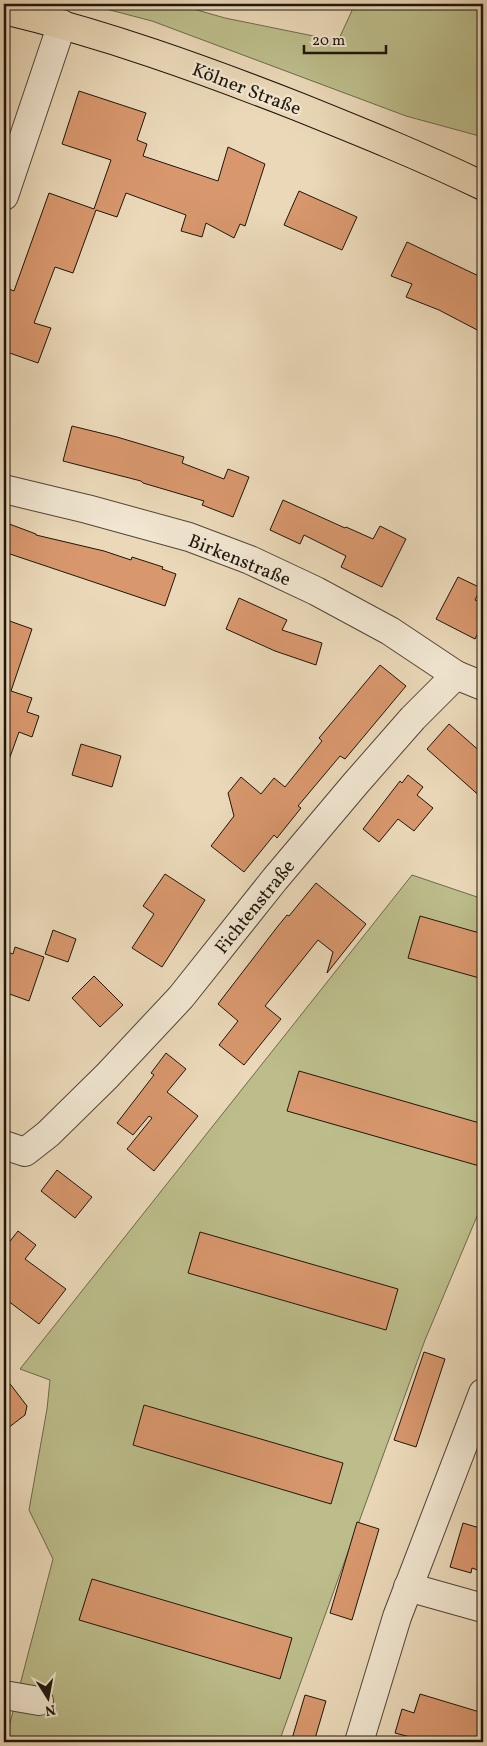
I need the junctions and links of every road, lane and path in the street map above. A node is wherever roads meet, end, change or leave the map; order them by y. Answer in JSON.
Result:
{"nodes":[{"id":1,"x":4,"y":10,"type":"edge"},
{"id":2,"x":62,"y":24,"type":"junction"},
{"id":3,"x":483,"y":186,"type":"edge"},
{"id":4,"x":4,"y":196,"type":"edge"},
{"id":5,"x":4,"y":489,"type":"edge"},
{"id":6,"x":456,"y":675,"type":"junction"},
{"id":7,"x":483,"y":686,"type":"edge"},
{"id":8,"x":14,"y":1148,"type":"edge"},
{"id":9,"x":483,"y":1392,"type":"edge"},
{"id":10,"x":477,"y":1429,"type":"edge"},
{"id":11,"x":408,"y":1587,"type":"junction"},
{"id":12,"x":483,"y":1608,"type":"edge"},
{"id":13,"x":4,"y":1695,"type":"edge"},
{"id":14,"x":39,"y":1701,"type":"dead end"},
{"id":15,"x":359,"y":1742,"type":"edge"}],
"edges":[{"from":1,"to":2,"type":"main road","name":"Kölner Straße"},
{"from":2,"to":3,"type":"main road","name":"Kölner Straße"},
{"from":2,"to":4,"type":"street"},
{"from":5,"to":6,"type":"street","name":"Birkenstraße"},
{"from":6,"to":7,"type":"street"},
{"from":6,"to":8,"type":"street","name":"Fichtenstraße"},
{"from":9,"to":10,"type":"street"},
{"from":10,"to":11,"type":"street"},
{"from":11,"to":12,"type":"street"},
{"from":11,"to":15,"type":"street"},
{"from":13,"to":14,"type":"street"}]}
